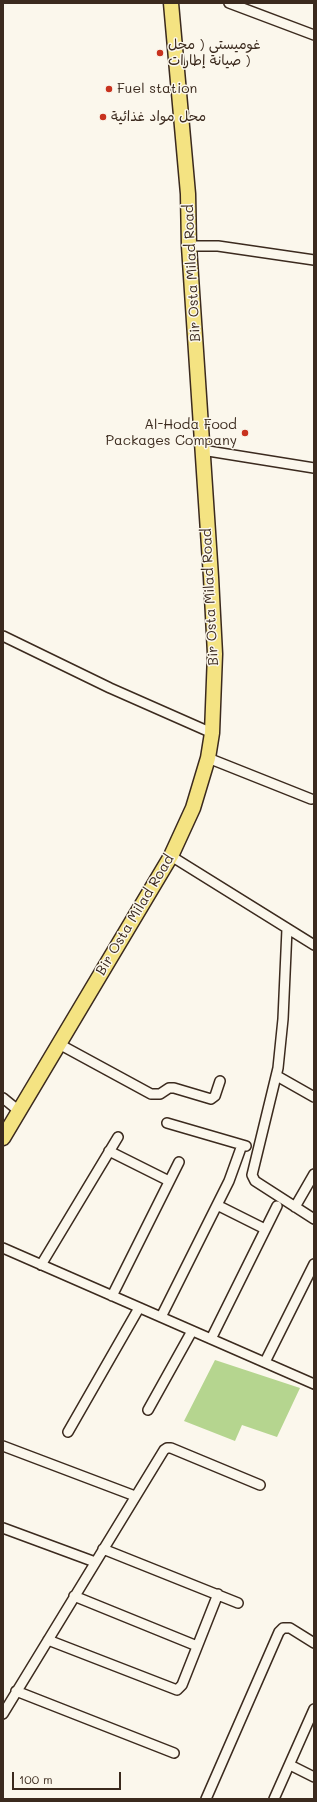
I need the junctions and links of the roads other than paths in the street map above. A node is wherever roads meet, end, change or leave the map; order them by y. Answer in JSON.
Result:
{"nodes":[{"id":1,"x":170,"y":3,"type":"edge"},
{"id":2,"x":229,"y":3,"type":"edge"},
{"id":3,"x":314,"y":35,"type":"edge"},
{"id":4,"x":189,"y":246,"type":"junction"},
{"id":5,"x":314,"y":260,"type":"edge"},
{"id":6,"x":202,"y":450,"type":"junction"},
{"id":7,"x":314,"y":468,"type":"edge"},
{"id":8,"x":3,"y":636,"type":"edge"},
{"id":9,"x":212,"y":733,"type":"junction"},
{"id":10,"x":208,"y":758,"type":"junction"},
{"id":11,"x":311,"y":799,"type":"dead end"},
{"id":12,"x":171,"y":856,"type":"junction"},
{"id":13,"x":287,"y":929,"type":"junction"},
{"id":14,"x":314,"y":945,"type":"edge"},
{"id":15,"x":59,"y":1044,"type":"junction"},
{"id":16,"x":277,"y":1076,"type":"junction"},
{"id":17,"x":220,"y":1081,"type":"dead end"},
{"id":18,"x":314,"y":1097,"type":"edge"},
{"id":19,"x":3,"y":1098,"type":"edge"},
{"id":20,"x":19,"y":1111,"type":"junction"},
{"id":21,"x":167,"y":1123,"type":"dead end"},
{"id":22,"x":118,"y":1137,"type":"dead end"},
{"id":23,"x":3,"y":1138,"type":"edge"},
{"id":24,"x":109,"y":1151,"type":"junction"},
{"id":25,"x":179,"y":1162,"type":"dead end"},
{"id":26,"x":314,"y":1174,"type":"edge"},
{"id":27,"x":169,"y":1181,"type":"junction"},
{"id":28,"x":217,"y":1205,"type":"junction"},
{"id":29,"x":277,"y":1206,"type":"dead end"},
{"id":30,"x":295,"y":1207,"type":"junction"},
{"id":31,"x":314,"y":1219,"type":"edge"},
{"id":32,"x":265,"y":1229,"type":"junction"},
{"id":33,"x":3,"y":1248,"type":"edge"},
{"id":34,"x":314,"y":1264,"type":"edge"},
{"id":35,"x":42,"y":1265,"type":"junction"},
{"id":36,"x":112,"y":1296,"type":"junction"},
{"id":37,"x":139,"y":1308,"type":"junction"},
{"id":38,"x":161,"y":1317,"type":"junction"},
{"id":39,"x":192,"y":1331,"type":"junction"},
{"id":40,"x":211,"y":1339,"type":"junction"},
{"id":41,"x":265,"y":1362,"type":"junction"},
{"id":42,"x":314,"y":1384,"type":"edge"},
{"id":43,"x":148,"y":1410,"type":"dead end"},
{"id":44,"x":68,"y":1432,"type":"dead end"},
{"id":45,"x":3,"y":1446,"type":"edge"},
{"id":46,"x":260,"y":1485,"type":"dead end"},
{"id":47,"x":136,"y":1496,"type":"junction"},
{"id":48,"x":3,"y":1528,"type":"edge"},
{"id":49,"x":103,"y":1549,"type":"junction"},
{"id":50,"x":95,"y":1562,"type":"junction"},
{"id":51,"x":218,"y":1594,"type":"junction"},
{"id":52,"x":74,"y":1596,"type":"junction"},
{"id":53,"x":238,"y":1602,"type":"dead end"},
{"id":54,"x":48,"y":1640,"type":"junction"},
{"id":55,"x":314,"y":1643,"type":"edge"},
{"id":56,"x":197,"y":1646,"type":"junction"},
{"id":57,"x":16,"y":1691,"type":"junction"},
{"id":58,"x":314,"y":1709,"type":"edge"},
{"id":59,"x":3,"y":1714,"type":"edge"},
{"id":60,"x":174,"y":1753,"type":"dead end"},
{"id":61,"x":290,"y":1765,"type":"junction"},
{"id":62,"x":314,"y":1777,"type":"edge"},
{"id":63,"x":206,"y":1799,"type":"edge"},
{"id":64,"x":274,"y":1799,"type":"edge"}],
"edges":[{"from":1,"to":4,"type":"main road","name":"Bir Osta Milad Road"},
{"from":2,"to":3,"type":"street"},
{"from":4,"to":5,"type":"street"},
{"from":4,"to":6,"type":"main road","name":"Bir Osta Milad Road"},
{"from":6,"to":7,"type":"street"},
{"from":6,"to":9,"type":"main road","name":"Bir Osta Milad Road"},
{"from":8,"to":9,"type":"street"},
{"from":9,"to":10,"type":"main road","name":"Bir Osta Milad Road"},
{"from":10,"to":11,"type":"street"},
{"from":10,"to":12,"type":"main road","name":"Bir Osta Milad Road"},
{"from":12,"to":13,"type":"street"},
{"from":12,"to":15,"type":"main road","name":"Bir Osta Milad Road"},
{"from":13,"to":14,"type":"street"},
{"from":13,"to":16,"type":"street"},
{"from":15,"to":17,"type":"street"},
{"from":15,"to":20,"type":"main road","name":"Bir Osta Milad Road"},
{"from":16,"to":18,"type":"street"},
{"from":16,"to":30,"type":"street"},
{"from":19,"to":20,"type":"street"},
{"from":20,"to":23,"type":"main road","name":"Bir Osta Milad Road"},
{"from":21,"to":28,"type":"street"},
{"from":22,"to":24,"type":"street"},
{"from":24,"to":27,"type":"street"},
{"from":24,"to":35,"type":"street"},
{"from":25,"to":27,"type":"street"},
{"from":26,"to":30,"type":"street"},
{"from":27,"to":36,"type":"street"},
{"from":28,"to":32,"type":"street"},
{"from":28,"to":38,"type":"street"},
{"from":29,"to":32,"type":"street"},
{"from":30,"to":31,"type":"street"},
{"from":32,"to":40,"type":"street"},
{"from":33,"to":35,"type":"street"},
{"from":34,"to":41,"type":"street"},
{"from":35,"to":36,"type":"street"},
{"from":36,"to":37,"type":"street"},
{"from":37,"to":38,"type":"street"},
{"from":37,"to":44,"type":"street"},
{"from":38,"to":39,"type":"street"},
{"from":39,"to":40,"type":"street"},
{"from":39,"to":43,"type":"street"},
{"from":40,"to":41,"type":"street"},
{"from":41,"to":42,"type":"street"},
{"from":45,"to":47,"type":"street"},
{"from":46,"to":47,"type":"street"},
{"from":47,"to":49,"type":"street"},
{"from":48,"to":50,"type":"street"},
{"from":49,"to":50,"type":"street"},
{"from":49,"to":51,"type":"street"},
{"from":50,"to":52,"type":"street"},
{"from":51,"to":53,"type":"street"},
{"from":51,"to":56,"type":"street"},
{"from":52,"to":54,"type":"street"},
{"from":52,"to":56,"type":"street"},
{"from":54,"to":56,"type":"street"},
{"from":54,"to":57,"type":"street"},
{"from":55,"to":63,"type":"street"},
{"from":57,"to":59,"type":"street"},
{"from":57,"to":60,"type":"street"},
{"from":58,"to":61,"type":"street"},
{"from":61,"to":62,"type":"street"},
{"from":61,"to":64,"type":"street"}]}
